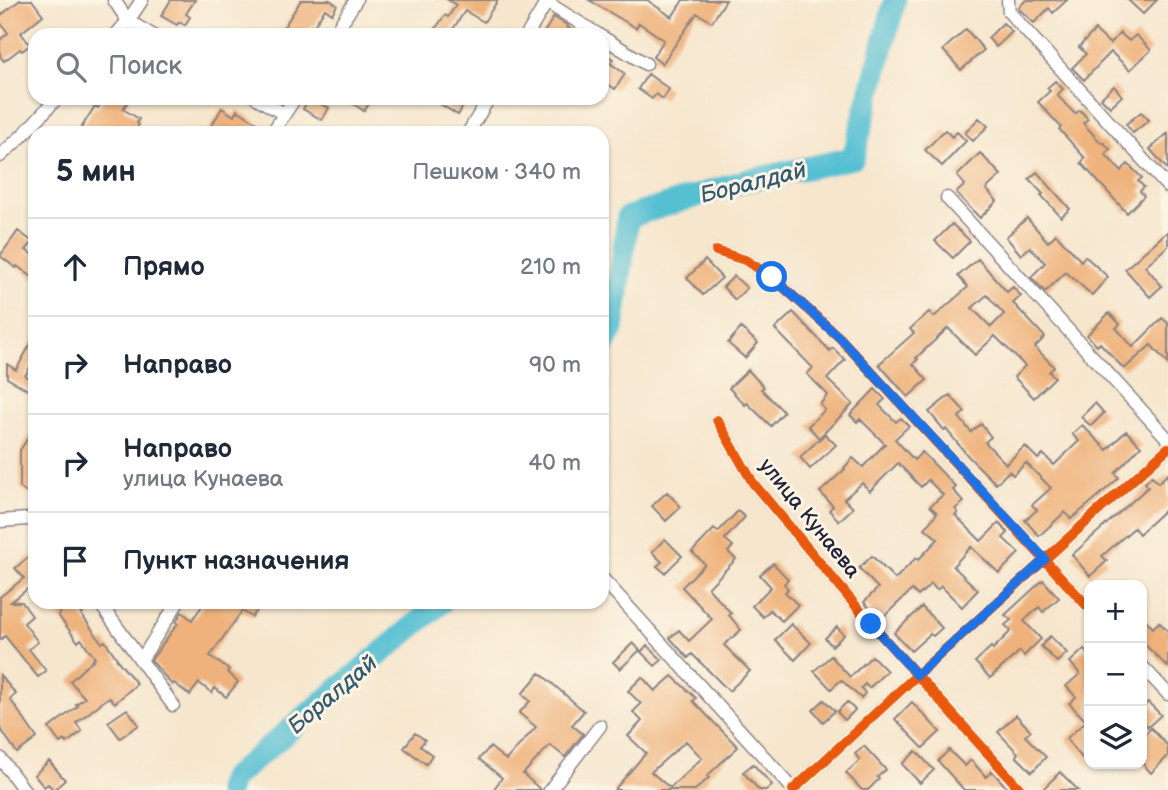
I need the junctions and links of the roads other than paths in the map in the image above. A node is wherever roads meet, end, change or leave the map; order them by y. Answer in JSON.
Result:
{"nodes":[{"id":1,"x":114,"y":0,"type":"edge"},
{"id":2,"x":142,"y":0,"type":"edge"},
{"id":3,"x":356,"y":0,"type":"edge"},
{"id":4,"x":1008,"y":0,"type":"edge"},
{"id":5,"x":546,"y":1,"type":"edge"},
{"id":6,"x":128,"y":21,"type":"junction"},
{"id":7,"x":122,"y":28,"type":"edge"},
{"id":8,"x":140,"y":28,"type":"edge"},
{"id":9,"x":338,"y":28,"type":"edge"},
{"id":10,"x":531,"y":28,"type":"edge"},
{"id":11,"x":588,"y":28,"type":"edge"},
{"id":12,"x":609,"y":41,"type":"edge"},
{"id":13,"x":646,"y":64,"type":"dead end"},
{"id":14,"x":51,"y":105,"type":"edge"},
{"id":15,"x":269,"y":105,"type":"edge"},
{"id":16,"x":290,"y":105,"type":"edge"},
{"id":17,"x":485,"y":105,"type":"edge"},
{"id":18,"x":284,"y":114,"type":"junction"},
{"id":19,"x":31,"y":126,"type":"edge"},
{"id":20,"x":276,"y":126,"type":"edge"},
{"id":21,"x":472,"y":126,"type":"edge"},
{"id":22,"x":28,"y":129,"type":"edge"},
{"id":23,"x":0,"y":156,"type":"edge"},
{"id":24,"x":1168,"y":187,"type":"edge"},
{"id":25,"x":947,"y":198,"type":"dead end"},
{"id":26,"x":716,"y":251,"type":"dead end"},
{"id":27,"x":717,"y":420,"type":"dead end"},
{"id":28,"x":1168,"y":439,"type":"edge"},
{"id":29,"x":1168,"y":448,"type":"edge"},
{"id":30,"x":0,"y":521,"type":"edge"},
{"id":31,"x":28,"y":522,"type":"edge"},
{"id":32,"x":1045,"y":559,"type":"junction"},
{"id":33,"x":609,"y":586,"type":"edge"},
{"id":34,"x":1084,"y":602,"type":"edge"},
{"id":35,"x":104,"y":609,"type":"edge"},
{"id":36,"x":174,"y":609,"type":"edge"},
{"id":37,"x":141,"y":660,"type":"junction"},
{"id":38,"x":1147,"y":671,"type":"edge"},
{"id":39,"x":917,"y":675,"type":"junction"},
{"id":40,"x":1168,"y":694,"type":"edge"},
{"id":41,"x":173,"y":705,"type":"dead end"},
{"id":42,"x":600,"y":726,"type":"dead end"},
{"id":43,"x":0,"y":758,"type":"edge"},
{"id":44,"x":24,"y":790,"type":"edge"},
{"id":45,"x":550,"y":790,"type":"edge"},
{"id":46,"x":794,"y":790,"type":"edge"},
{"id":47,"x":1021,"y":790,"type":"edge"}],
"edges":[{"from":1,"to":6,"type":"street"},
{"from":2,"to":6,"type":"street"},
{"from":3,"to":9,"type":"street"},
{"from":4,"to":24,"type":"street"},
{"from":5,"to":10,"type":"street"},
{"from":5,"to":11,"type":"street"},
{"from":6,"to":7,"type":"street"},
{"from":6,"to":8,"type":"street"},
{"from":12,"to":13,"type":"street"},
{"from":14,"to":19,"type":"street"},
{"from":15,"to":18,"type":"street"},
{"from":16,"to":18,"type":"street"},
{"from":17,"to":21,"type":"street"},
{"from":18,"to":20,"type":"street"},
{"from":22,"to":23,"type":"street"},
{"from":25,"to":28,"type":"street"},
{"from":26,"to":32,"type":"street"},
{"from":27,"to":39,"type":"street","name":"улица Кунаева"},
{"from":29,"to":32,"type":"street"},
{"from":30,"to":31,"type":"street"},
{"from":32,"to":34,"type":"street"},
{"from":32,"to":39,"type":"street"},
{"from":33,"to":46,"type":"street"},
{"from":35,"to":37,"type":"street"},
{"from":36,"to":37,"type":"street"},
{"from":37,"to":41,"type":"street"},
{"from":38,"to":40,"type":"street"},
{"from":39,"to":46,"type":"street"},
{"from":39,"to":47,"type":"street","name":"улица Кунаева"},
{"from":42,"to":45,"type":"street"},
{"from":43,"to":44,"type":"street"}]}
